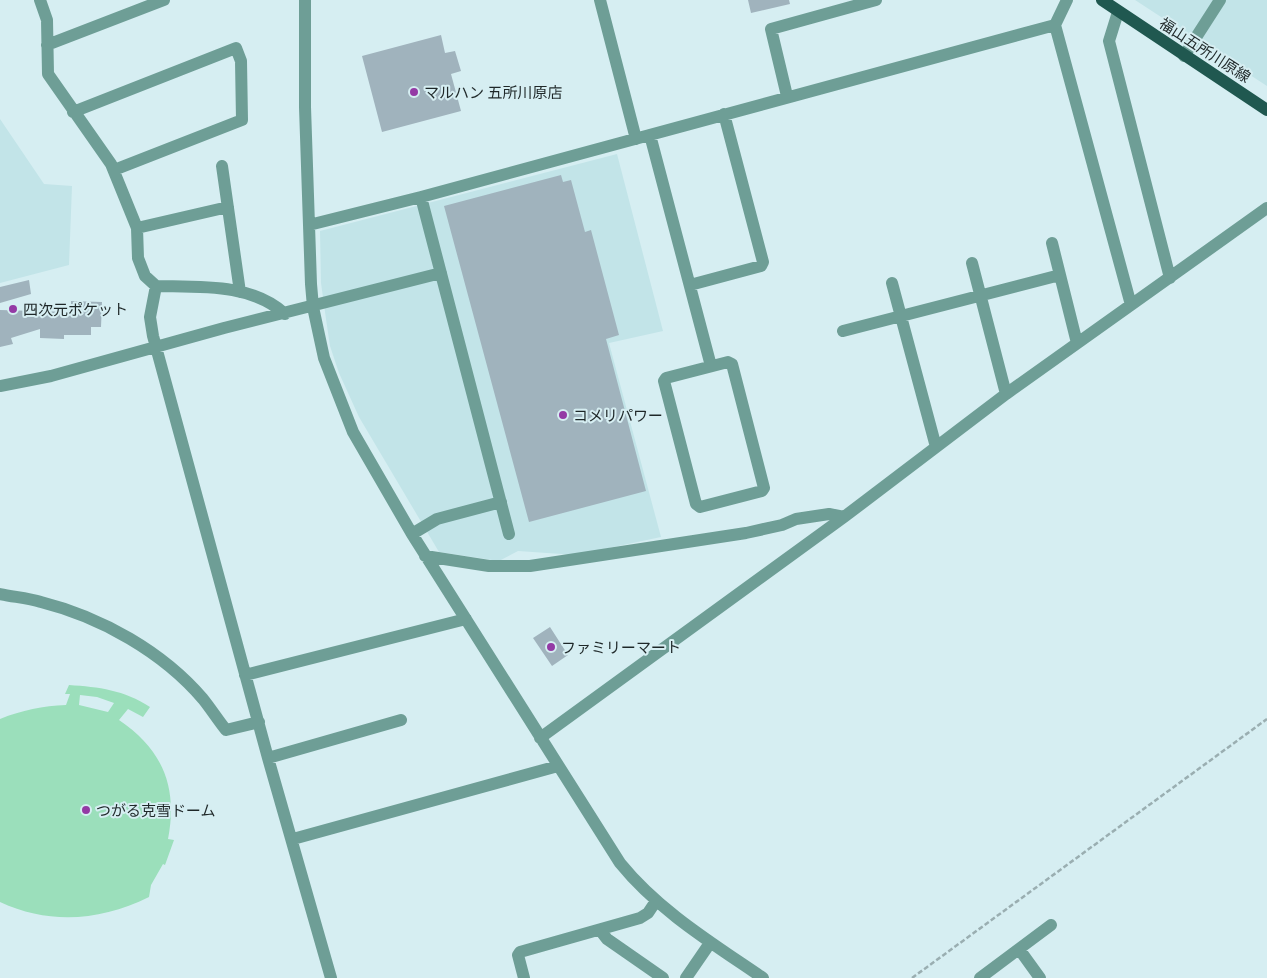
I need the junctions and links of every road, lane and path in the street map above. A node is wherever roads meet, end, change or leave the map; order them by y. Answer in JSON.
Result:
{"nodes":[{"id":1,"x":40,"y":0,"type":"edge"},
{"id":2,"x":164,"y":0,"type":"edge"},
{"id":3,"x":305,"y":0,"type":"edge"},
{"id":4,"x":600,"y":0,"type":"edge"},
{"id":5,"x":876,"y":0,"type":"edge"},
{"id":6,"x":1067,"y":0,"type":"edge"},
{"id":7,"x":1102,"y":0,"type":"edge"},
{"id":8,"x":1220,"y":0,"type":"edge"},
{"id":9,"x":1118,"y":12,"type":"junction"},
{"id":10,"x":1055,"y":25,"type":"junction"},
{"id":11,"x":48,"y":45,"type":"junction"},
{"id":12,"x":1184,"y":56,"type":"junction"},
{"id":13,"x":786,"y":96,"type":"junction"},
{"id":14,"x":1267,"y":110,"type":"edge"},
{"id":15,"x":73,"y":112,"type":"junction"},
{"id":16,"x":724,"y":114,"type":"junction"},
{"id":17,"x":650,"y":135,"type":"junction"},
{"id":18,"x":636,"y":139,"type":"junction"},
{"id":19,"x":222,"y":166,"type":"dead end"},
{"id":20,"x":114,"y":170,"type":"junction"},
{"id":21,"x":421,"y":197,"type":"junction"},
{"id":22,"x":228,"y":207,"type":"junction"},
{"id":23,"x":1267,"y":208,"type":"edge"},
{"id":24,"x":309,"y":225,"type":"junction"},
{"id":25,"x":137,"y":228,"type":"junction"},
{"id":26,"x":1052,"y":243,"type":"dead end"},
{"id":27,"x":972,"y":263,"type":"dead end"},
{"id":28,"x":441,"y":273,"type":"junction"},
{"id":29,"x":1060,"y":275,"type":"junction"},
{"id":30,"x":1170,"y":278,"type":"junction"},
{"id":31,"x":892,"y":283,"type":"dead end"},
{"id":32,"x":690,"y":285,"type":"junction"},
{"id":33,"x":156,"y":286,"type":"junction"},
{"id":34,"x":240,"y":292,"type":"junction"},
{"id":35,"x":980,"y":294,"type":"junction"},
{"id":36,"x":1131,"y":305,"type":"junction"},
{"id":37,"x":313,"y":307,"type":"junction"},
{"id":38,"x":286,"y":314,"type":"junction"},
{"id":39,"x":901,"y":316,"type":"junction"},
{"id":40,"x":843,"y":331,"type":"dead end"},
{"id":41,"x":1077,"y":343,"type":"junction"},
{"id":42,"x":157,"y":348,"type":"junction"},
{"id":43,"x":711,"y":366,"type":"junction"},
{"id":44,"x":0,"y":386,"type":"edge"},
{"id":45,"x":1006,"y":394,"type":"junction"},
{"id":46,"x":936,"y":447,"type":"junction"},
{"id":47,"x":501,"y":502,"type":"junction"},
{"id":48,"x":844,"y":517,"type":"junction"},
{"id":49,"x":412,"y":534,"type":"junction"},
{"id":50,"x":510,"y":534,"type":"dead end"},
{"id":51,"x":425,"y":556,"type":"junction"},
{"id":52,"x":0,"y":594,"type":"edge"},
{"id":53,"x":466,"y":619,"type":"junction"},
{"id":54,"x":246,"y":675,"type":"junction"},
{"id":55,"x":1267,"y":719,"type":"edge"},
{"id":56,"x":401,"y":720,"type":"dead end"},
{"id":57,"x":258,"y":722,"type":"junction"},
{"id":58,"x":540,"y":738,"type":"junction"},
{"id":59,"x":268,"y":758,"type":"junction"},
{"id":60,"x":558,"y":766,"type":"junction"},
{"id":61,"x":293,"y":839,"type":"junction"},
{"id":62,"x":656,"y":901,"type":"junction"},
{"id":63,"x":1051,"y":925,"type":"dead end"},
{"id":64,"x":600,"y":930,"type":"junction"},
{"id":65,"x":710,"y":943,"type":"junction"},
{"id":66,"x":1019,"y":949,"type":"junction"},
{"id":67,"x":331,"y":978,"type":"edge"},
{"id":68,"x":524,"y":978,"type":"edge"},
{"id":69,"x":663,"y":978,"type":"edge"},
{"id":70,"x":686,"y":978,"type":"edge"},
{"id":71,"x":763,"y":978,"type":"edge"},
{"id":72,"x":912,"y":978,"type":"edge"},
{"id":73,"x":980,"y":978,"type":"edge"},
{"id":74,"x":1040,"y":978,"type":"edge"}],
"edges":[{"from":1,"to":11,"type":"street"},
{"from":2,"to":11,"type":"street"},
{"from":3,"to":24,"type":"street"},
{"from":4,"to":18,"type":"street"},
{"from":5,"to":13,"type":"street"},
{"from":6,"to":10,"type":"street"},
{"from":7,"to":9,"type":"main road","name":"福山五所川原線"},
{"from":8,"to":12,"type":"street"},
{"from":9,"to":12,"type":"main road","name":"福山五所川原線"},
{"from":9,"to":30,"type":"street"},
{"from":10,"to":13,"type":"street"},
{"from":10,"to":36,"type":"street"},
{"from":11,"to":15,"type":"street"},
{"from":12,"to":14,"type":"main road","name":"福山五所川原線"},
{"from":13,"to":16,"type":"street"},
{"from":15,"to":20,"type":"street"},
{"from":15,"to":20,"type":"street"},
{"from":16,"to":17,"type":"street"},
{"from":16,"to":32,"type":"street"},
{"from":17,"to":18,"type":"street"},
{"from":17,"to":32,"type":"street"},
{"from":18,"to":21,"type":"street"},
{"from":19,"to":22,"type":"street"},
{"from":20,"to":25,"type":"street"},
{"from":21,"to":24,"type":"street"},
{"from":21,"to":28,"type":"street"},
{"from":22,"to":25,"type":"street"},
{"from":22,"to":34,"type":"street"},
{"from":23,"to":30,"type":"street"},
{"from":24,"to":37,"type":"street"},
{"from":25,"to":33,"type":"street"},
{"from":26,"to":29,"type":"street"},
{"from":27,"to":35,"type":"street"},
{"from":28,"to":37,"type":"street"},
{"from":28,"to":47,"type":"street"},
{"from":29,"to":35,"type":"street"},
{"from":29,"to":41,"type":"street"},
{"from":30,"to":36,"type":"street"},
{"from":31,"to":39,"type":"street"},
{"from":32,"to":43,"type":"street"},
{"from":33,"to":34,"type":"street"},
{"from":33,"to":42,"type":"street"},
{"from":34,"to":38,"type":"street"},
{"from":35,"to":39,"type":"street"},
{"from":35,"to":45,"type":"street"},
{"from":36,"to":41,"type":"street"},
{"from":37,"to":38,"type":"street"},
{"from":37,"to":49,"type":"street"},
{"from":38,"to":42,"type":"street"},
{"from":39,"to":40,"type":"street"},
{"from":39,"to":46,"type":"street"},
{"from":41,"to":45,"type":"street"},
{"from":42,"to":44,"type":"street"},
{"from":42,"to":54,"type":"street"},
{"from":43,"to":43,"type":"street"},
{"from":45,"to":46,"type":"street"},
{"from":46,"to":48,"type":"street"},
{"from":47,"to":49,"type":"street"},
{"from":47,"to":50,"type":"street"},
{"from":48,"to":51,"type":"street"},
{"from":48,"to":58,"type":"street"},
{"from":49,"to":51,"type":"street"},
{"from":51,"to":53,"type":"street"},
{"from":52,"to":57,"type":"street"},
{"from":53,"to":54,"type":"street"},
{"from":53,"to":58,"type":"street"},
{"from":54,"to":57,"type":"street"},
{"from":55,"to":72,"type":"path"},
{"from":56,"to":59,"type":"street"},
{"from":57,"to":59,"type":"street"},
{"from":58,"to":60,"type":"street"},
{"from":59,"to":61,"type":"street"},
{"from":60,"to":61,"type":"street"},
{"from":60,"to":62,"type":"street"},
{"from":61,"to":67,"type":"street"},
{"from":62,"to":64,"type":"street"},
{"from":62,"to":65,"type":"street"},
{"from":63,"to":66,"type":"street"},
{"from":64,"to":68,"type":"street"},
{"from":64,"to":69,"type":"street"},
{"from":65,"to":70,"type":"street"},
{"from":65,"to":71,"type":"street"},
{"from":66,"to":73,"type":"street"},
{"from":66,"to":74,"type":"street"}]}
